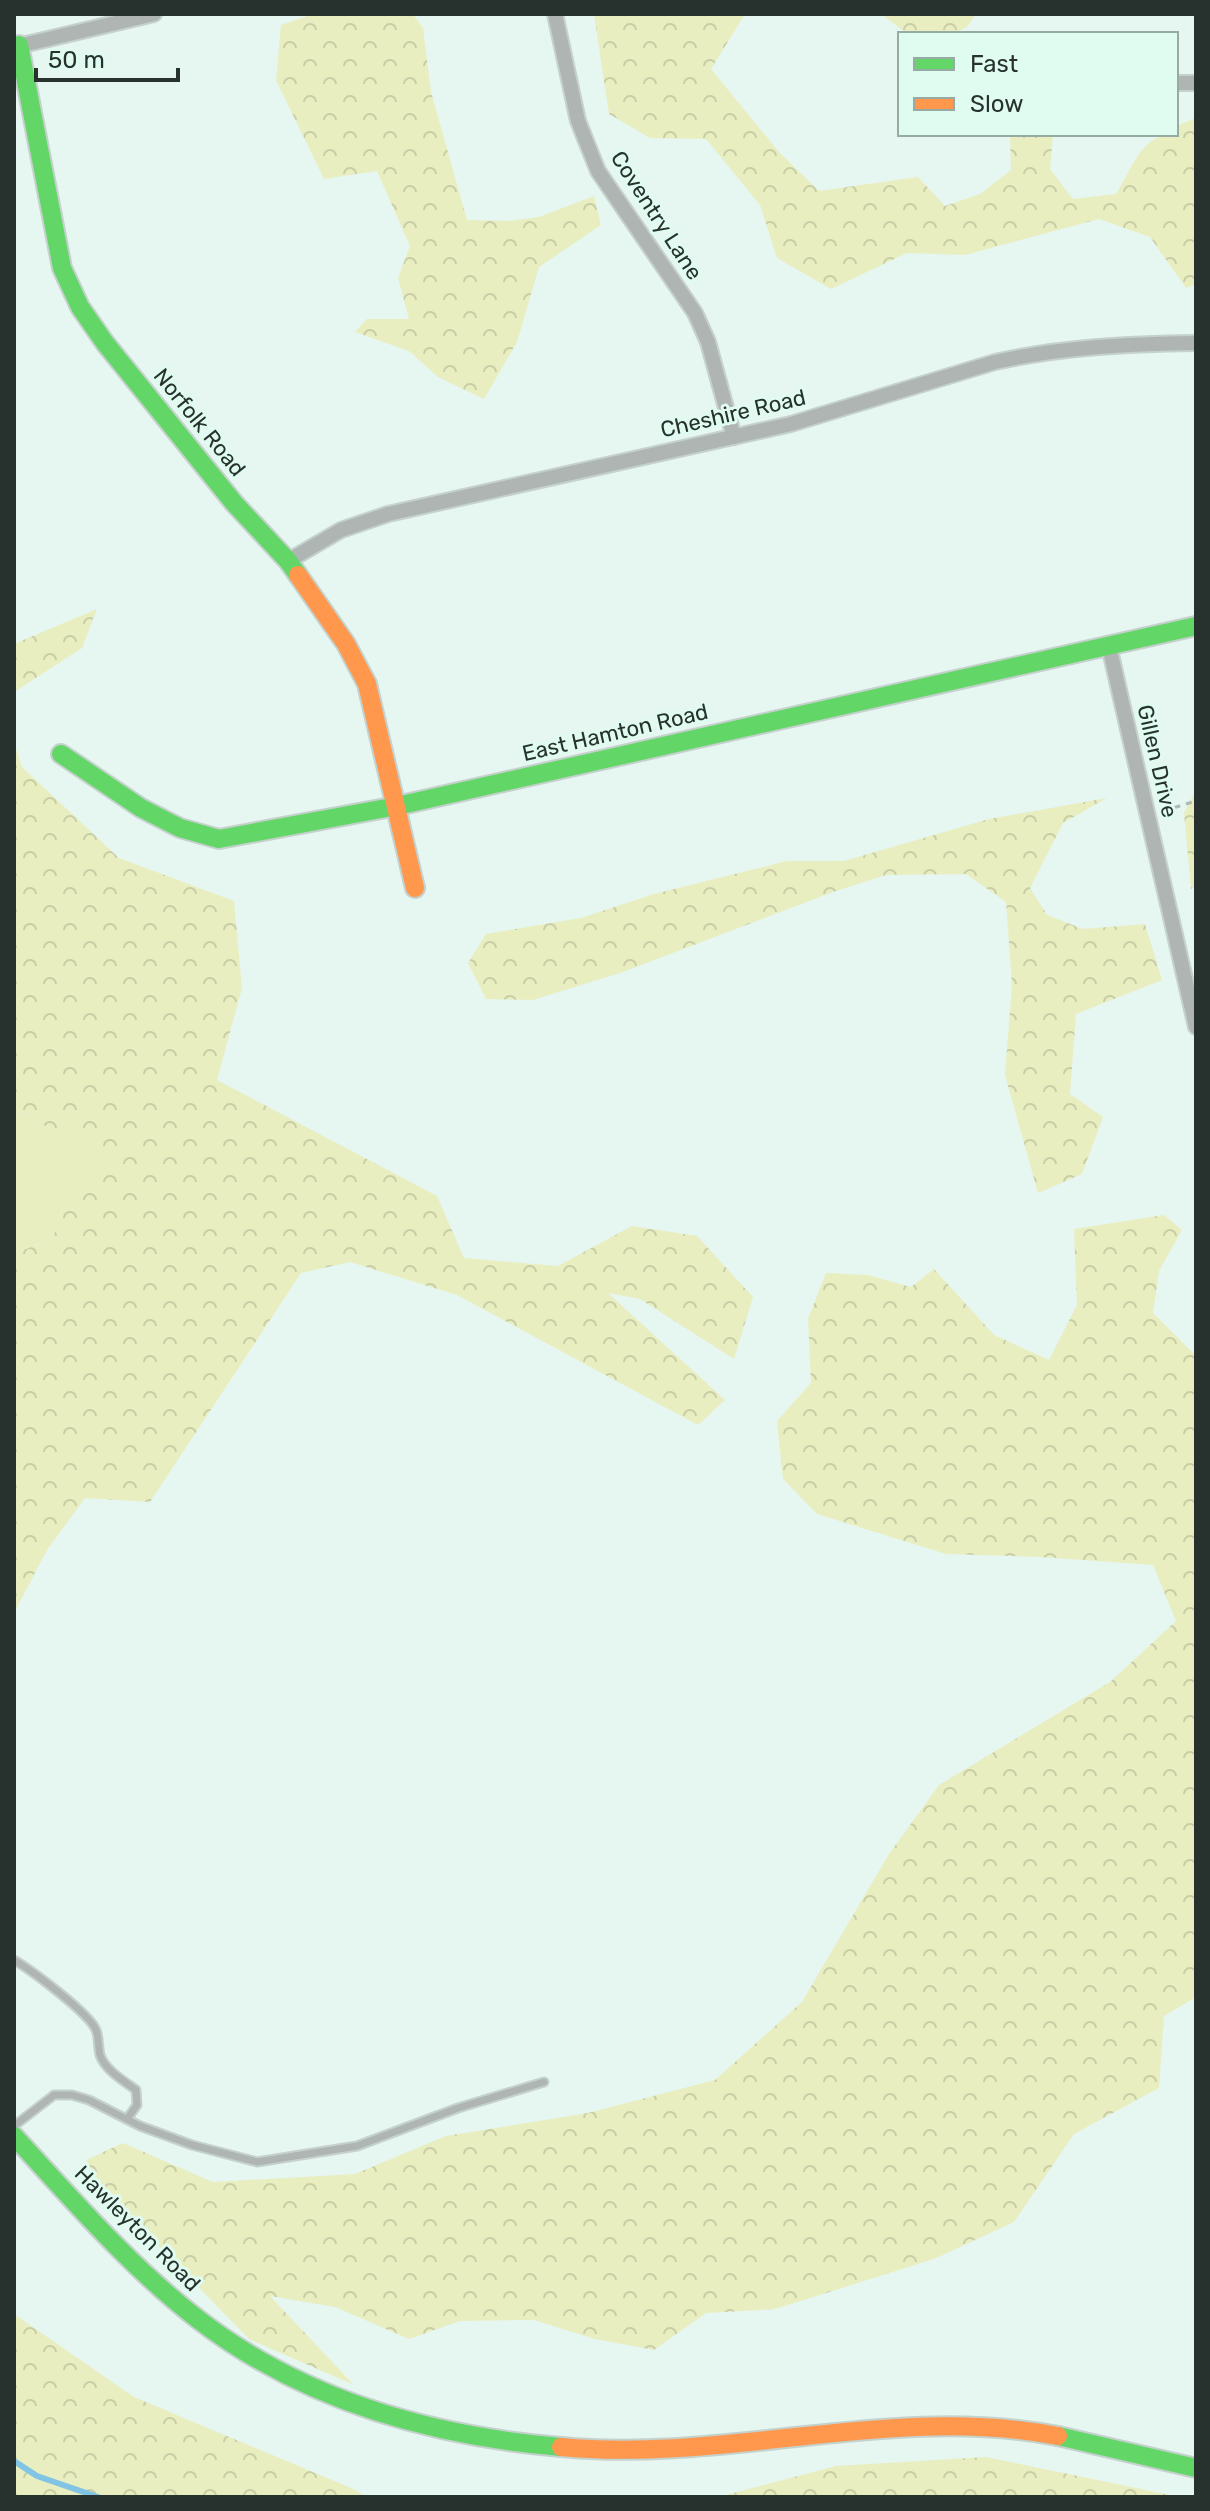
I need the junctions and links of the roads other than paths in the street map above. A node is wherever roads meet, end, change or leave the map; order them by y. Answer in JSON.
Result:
{"nodes":[{"id":1,"x":154,"y":14,"type":"edge"},
{"id":2,"x":555,"y":14,"type":"edge"},
{"id":3,"x":17,"y":46,"type":"edge"},
{"id":4,"x":1196,"y":343,"type":"edge"},
{"id":5,"x":734,"y":437,"type":"junction"},
{"id":6,"x":288,"y":561,"type":"junction"},
{"id":7,"x":1196,"y":626,"type":"edge"},
{"id":8,"x":1109,"y":646,"type":"junction"},
{"id":9,"x":61,"y":754,"type":"dead end"},
{"id":10,"x":397,"y":806,"type":"junction"},
{"id":11,"x":415,"y":888,"type":"dead end"},
{"id":12,"x":1191,"y":984,"type":"edge"},
{"id":13,"x":1196,"y":1027,"type":"edge"},
{"id":14,"x":14,"y":1960,"type":"edge"},
{"id":15,"x":544,"y":2082,"type":"dead end"},
{"id":16,"x":127,"y":2119,"type":"junction"},
{"id":17,"x":14,"y":2126,"type":"edge"},
{"id":18,"x":14,"y":2136,"type":"edge"},
{"id":19,"x":1196,"y":2468,"type":"edge"}],
"edges":[{"from":1,"to":3,"type":"street"},
{"from":2,"to":5,"type":"street","name":"Coventry Lane"},
{"from":3,"to":6,"type":"street","name":"Norfolk Road"},
{"from":4,"to":5,"type":"street","name":"Cheshire Road"},
{"from":5,"to":6,"type":"street","name":"Cheshire Road"},
{"from":6,"to":10,"type":"street","name":"Norfolk Road"},
{"from":7,"to":8,"type":"street","name":"East Hamton Road"},
{"from":8,"to":10,"type":"street","name":"East Hamton Road"},
{"from":8,"to":12,"type":"street","name":"Gillen Drive"},
{"from":9,"to":10,"type":"street","name":"East Hamton Road"},
{"from":10,"to":11,"type":"street","name":"Norfolk Road"},
{"from":12,"to":13,"type":"street","name":"Gillen Drive"},
{"from":14,"to":16,"type":"lane"},
{"from":15,"to":16,"type":"lane"},
{"from":16,"to":17,"type":"lane"},
{"from":18,"to":19,"type":"street","name":"Hawleyton Road"}]}
